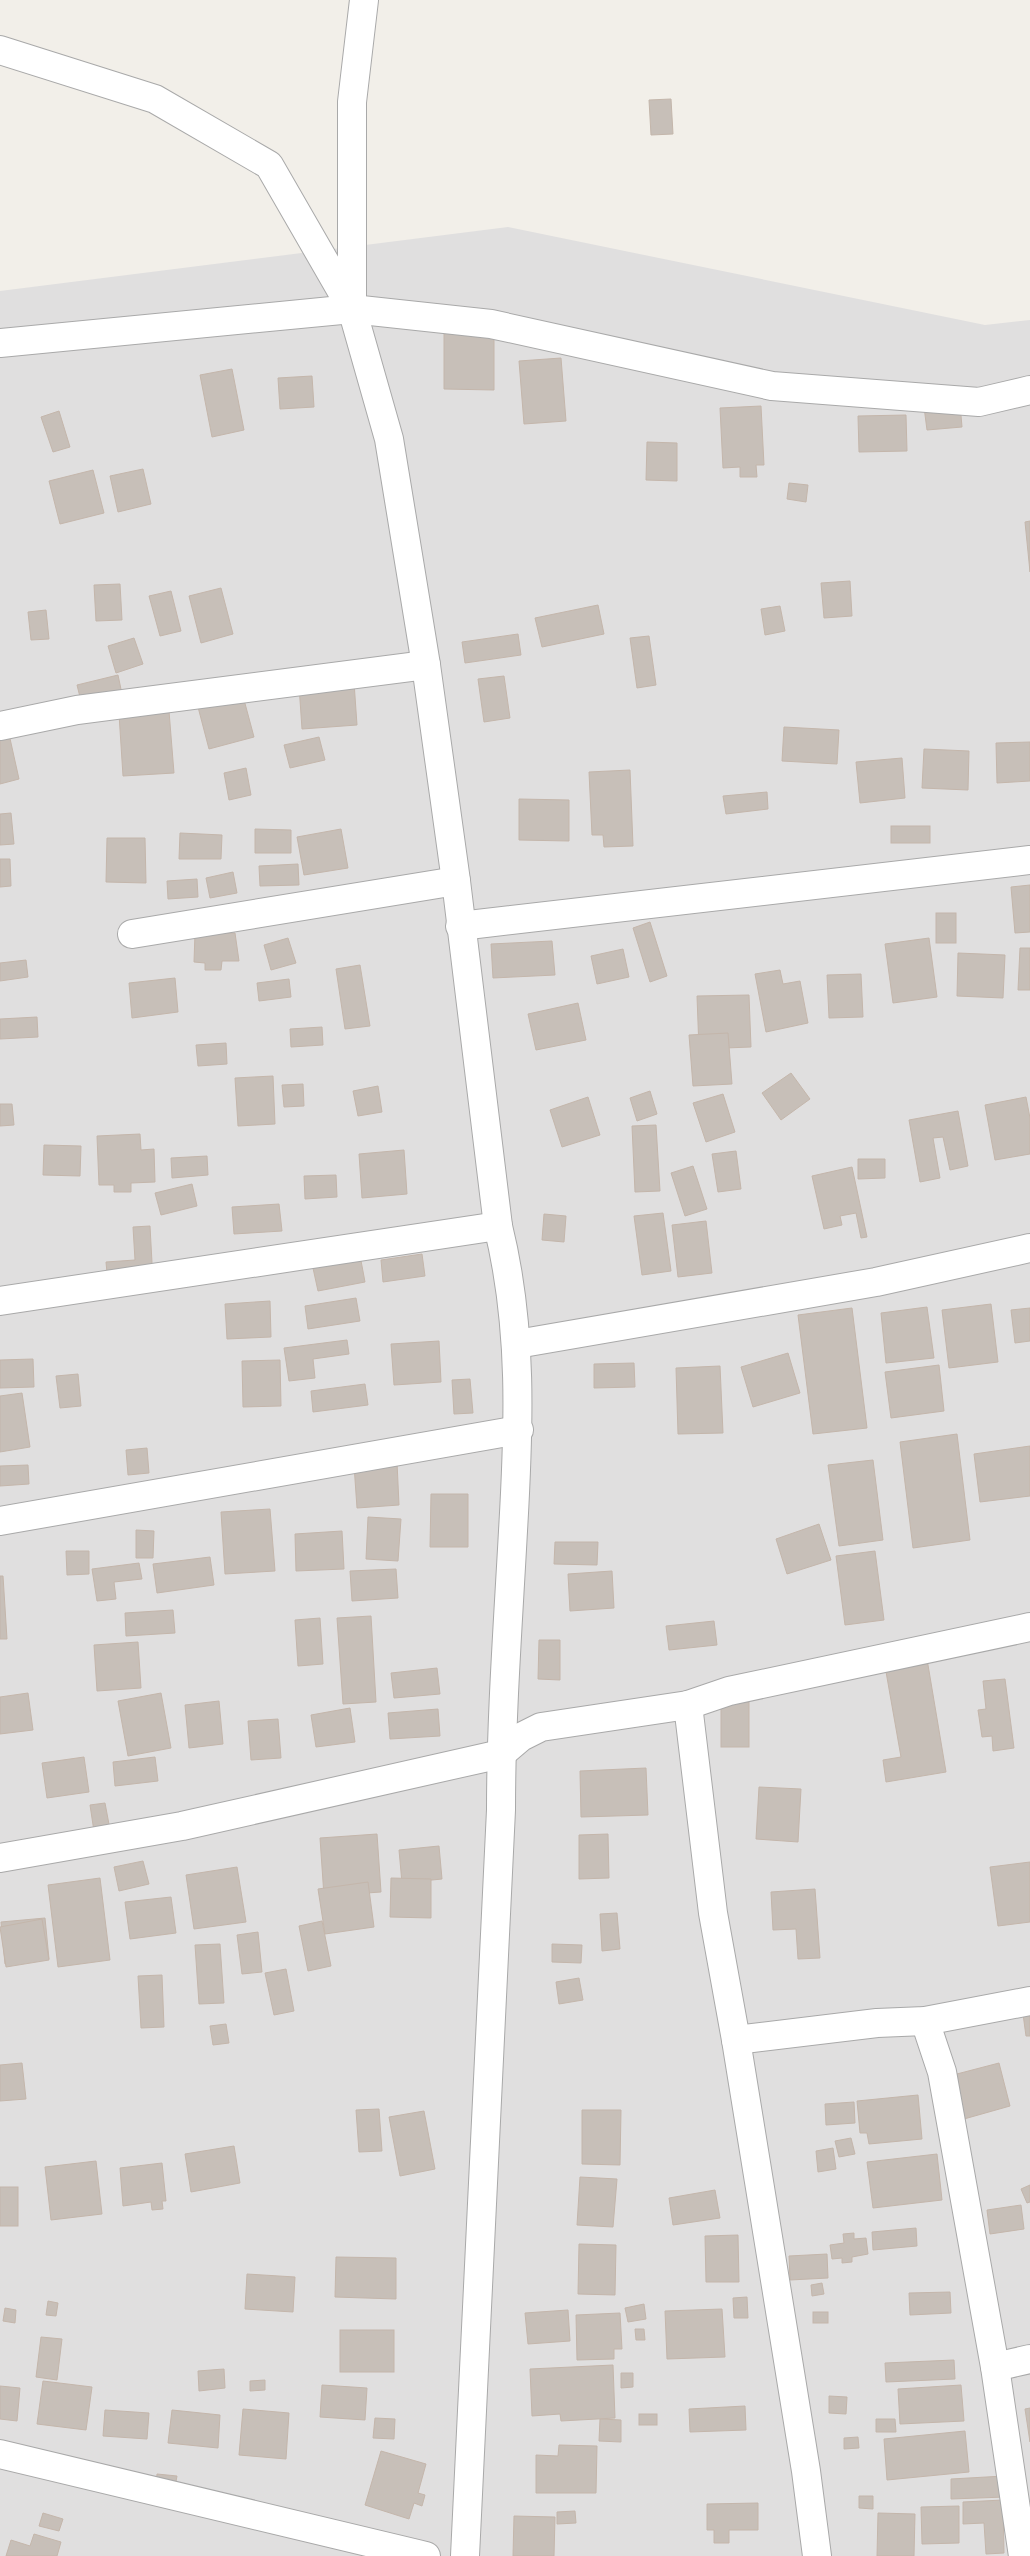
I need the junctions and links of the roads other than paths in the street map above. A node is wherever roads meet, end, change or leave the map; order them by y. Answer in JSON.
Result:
{"nodes":[{"id":1,"x":364,"y":0,"type":"edge"},
{"id":2,"x":0,"y":50,"type":"edge"},
{"id":3,"x":352,"y":309,"type":"junction"},
{"id":4,"x":0,"y":343,"type":"edge"},
{"id":5,"x":1030,"y":390,"type":"edge"},
{"id":6,"x":426,"y":665,"type":"junction"},
{"id":7,"x":0,"y":726,"type":"edge"},
{"id":8,"x":1030,"y":860,"type":"edge"},
{"id":9,"x":456,"y":881,"type":"junction"},
{"id":10,"x":460,"y":926,"type":"junction"},
{"id":11,"x":132,"y":934,"type":"dead end"},
{"id":12,"x":498,"y":1226,"type":"junction"},
{"id":13,"x":1030,"y":1248,"type":"edge"},
{"id":14,"x":0,"y":1301,"type":"edge"},
{"id":15,"x":517,"y":1344,"type":"junction"},
{"id":16,"x":518,"y":1430,"type":"junction"},
{"id":17,"x":0,"y":1521,"type":"edge"},
{"id":18,"x":1030,"y":1626,"type":"edge"},
{"id":19,"x":688,"y":1706,"type":"junction"},
{"id":20,"x":501,"y":1754,"type":"junction"},
{"id":21,"x":0,"y":1858,"type":"edge"},
{"id":22,"x":1030,"y":2001,"type":"edge"},
{"id":23,"x":925,"y":2021,"type":"junction"},
{"id":24,"x":736,"y":2040,"type":"junction"},
{"id":25,"x":1030,"y":2359,"type":"edge"},
{"id":26,"x":995,"y":2367,"type":"junction"},
{"id":27,"x":0,"y":2454,"type":"edge"},
{"id":28,"x":426,"y":2556,"type":"edge"},
{"id":29,"x":465,"y":2556,"type":"edge"},
{"id":30,"x":817,"y":2556,"type":"edge"},
{"id":31,"x":1023,"y":2556,"type":"edge"}],
"edges":[{"from":1,"to":3,"type":"street"},
{"from":2,"to":3,"type":"street"},
{"from":3,"to":4,"type":"street"},
{"from":3,"to":5,"type":"street"},
{"from":3,"to":6,"type":"street"},
{"from":6,"to":7,"type":"street"},
{"from":6,"to":9,"type":"street"},
{"from":8,"to":10,"type":"street"},
{"from":9,"to":10,"type":"street"},
{"from":9,"to":11,"type":"street"},
{"from":10,"to":12,"type":"street"},
{"from":12,"to":14,"type":"street"},
{"from":12,"to":15,"type":"street"},
{"from":13,"to":15,"type":"street"},
{"from":15,"to":16,"type":"street"},
{"from":16,"to":17,"type":"street"},
{"from":16,"to":20,"type":"street"},
{"from":18,"to":19,"type":"street"},
{"from":19,"to":20,"type":"street"},
{"from":19,"to":24,"type":"street"},
{"from":20,"to":21,"type":"street"},
{"from":20,"to":29,"type":"street"},
{"from":22,"to":23,"type":"street"},
{"from":23,"to":24,"type":"street"},
{"from":23,"to":26,"type":"street"},
{"from":24,"to":30,"type":"street"},
{"from":25,"to":26,"type":"street"},
{"from":26,"to":31,"type":"street"},
{"from":27,"to":28,"type":"street"}]}
